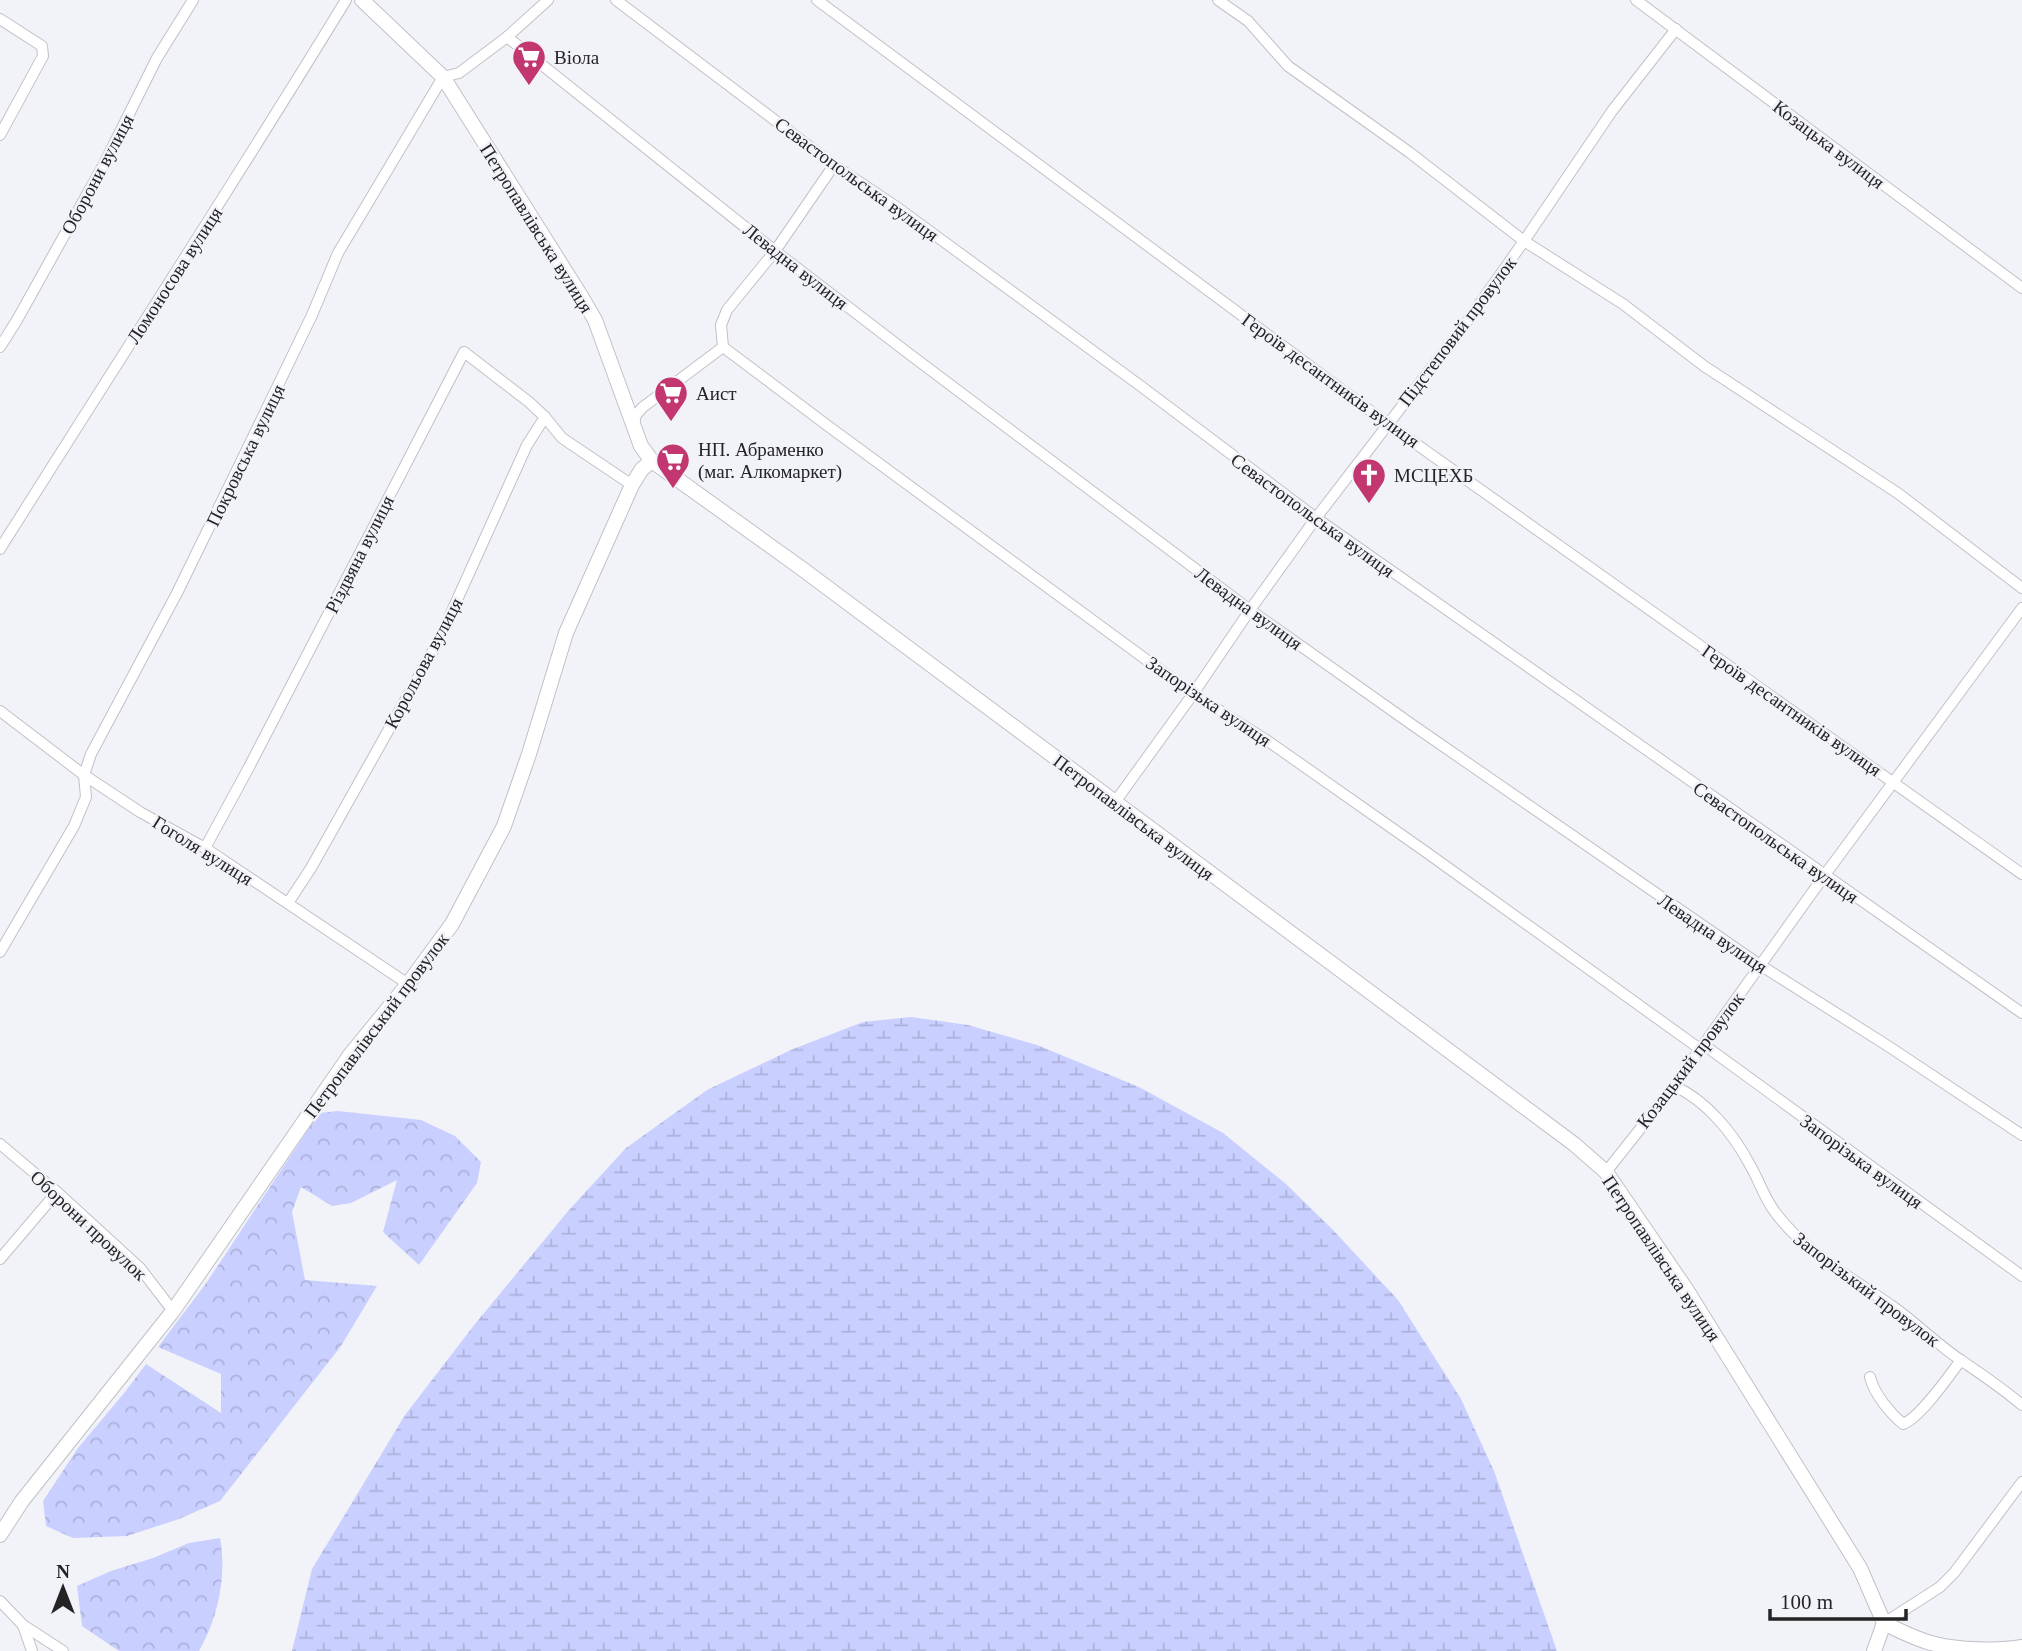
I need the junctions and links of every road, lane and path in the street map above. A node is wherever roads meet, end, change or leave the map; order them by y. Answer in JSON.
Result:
{"nodes":[{"id":1,"x":193,"y":0,"type":"edge"},
{"id":2,"x":346,"y":0,"type":"edge"},
{"id":3,"x":362,"y":0,"type":"edge"},
{"id":4,"x":548,"y":0,"type":"edge"},
{"id":5,"x":617,"y":0,"type":"edge"},
{"id":6,"x":817,"y":0,"type":"edge"},
{"id":7,"x":1218,"y":0,"type":"edge"},
{"id":8,"x":1636,"y":0,"type":"edge"},
{"id":9,"x":0,"y":19,"type":"edge"},
{"id":10,"x":1676,"y":29,"type":"junction"},
{"id":11,"x":507,"y":37,"type":"junction"},
{"id":12,"x":443,"y":78,"type":"junction"},
{"id":13,"x":0,"y":135,"type":"edge"},
{"id":14,"x":834,"y":165,"type":"junction"},
{"id":15,"x":1524,"y":240,"type":"junction"},
{"id":16,"x":775,"y":251,"type":"junction"},
{"id":17,"x":2022,"y":288,"type":"edge"},
{"id":18,"x":0,"y":347,"type":"edge"},
{"id":19,"x":723,"y":347,"type":"junction"},
{"id":20,"x":545,"y":417,"type":"junction"},
{"id":21,"x":1388,"y":424,"type":"junction"},
{"id":22,"x":633,"y":427,"type":"junction"},
{"id":23,"x":652,"y":461,"type":"junction"},
{"id":24,"x":632,"y":485,"type":"junction"},
{"id":25,"x":1316,"y":518,"type":"junction"},
{"id":26,"x":0,"y":549,"type":"edge"},
{"id":27,"x":2022,"y":588,"type":"edge"},
{"id":28,"x":2022,"y":608,"type":"edge"},
{"id":29,"x":1250,"y":610,"type":"junction"},
{"id":30,"x":1193,"y":694,"type":"junction"},
{"id":31,"x":0,"y":711,"type":"edge"},
{"id":32,"x":84,"y":775,"type":"junction"},
{"id":33,"x":1894,"y":782,"type":"junction"},
{"id":34,"x":1115,"y":802,"type":"junction"},
{"id":35,"x":205,"y":848,"type":"junction"},
{"id":36,"x":2022,"y":874,"type":"edge"},
{"id":37,"x":1824,"y":876,"type":"junction"},
{"id":38,"x":288,"y":903,"type":"junction"},
{"id":39,"x":0,"y":952,"type":"edge"},
{"id":40,"x":1760,"y":965,"type":"junction"},
{"id":41,"x":408,"y":984,"type":"junction"},
{"id":42,"x":2022,"y":1013,"type":"edge"},
{"id":43,"x":1702,"y":1047,"type":"junction"},
{"id":44,"x":1674,"y":1086,"type":"junction"},
{"id":45,"x":2022,"y":1135,"type":"edge"},
{"id":46,"x":0,"y":1144,"type":"edge"},
{"id":47,"x":1606,"y":1172,"type":"junction"},
{"id":48,"x":57,"y":1192,"type":"junction"},
{"id":49,"x":0,"y":1259,"type":"edge"},
{"id":50,"x":2022,"y":1276,"type":"edge"},
{"id":51,"x":173,"y":1311,"type":"junction"},
{"id":52,"x":1961,"y":1360,"type":"junction"},
{"id":53,"x":1870,"y":1377,"type":"dead end"},
{"id":54,"x":2022,"y":1405,"type":"edge"},
{"id":55,"x":2022,"y":1482,"type":"edge"},
{"id":56,"x":0,"y":1535,"type":"edge"},
{"id":57,"x":0,"y":1601,"type":"edge"},
{"id":58,"x":1884,"y":1623,"type":"junction"},
{"id":59,"x":23,"y":1625,"type":"junction"},
{"id":60,"x":2022,"y":1647,"type":"edge"},
{"id":61,"x":32,"y":1651,"type":"edge"},
{"id":62,"x":63,"y":1651,"type":"edge"},
{"id":63,"x":1874,"y":1651,"type":"edge"}],
"edges":[{"from":1,"to":18,"type":"street","name":"Оборони вулиця"},
{"from":2,"to":26,"type":"street","name":"Ломоносова вулиця"},
{"from":3,"to":12,"type":"street","name":"Петропавлівська вулиця"},
{"from":4,"to":11,"type":"street"},
{"from":5,"to":14,"type":"street","name":"Севастопольська вулиця"},
{"from":6,"to":21,"type":"street","name":"Героїв десантників вулиця"},
{"from":7,"to":15,"type":"street"},
{"from":8,"to":10,"type":"street","name":"Козацька вулиця"},
{"from":9,"to":13,"type":"street"},
{"from":10,"to":15,"type":"street","name":"Підстеповий провулок"},
{"from":10,"to":17,"type":"street","name":"Козацька вулиця"},
{"from":11,"to":12,"type":"street"},
{"from":11,"to":16,"type":"street","name":"Левадна вулиця"},
{"from":12,"to":22,"type":"street","name":"Петропавлівська вулиця"},
{"from":12,"to":32,"type":"street","name":"Покровська вулиця"},
{"from":14,"to":16,"type":"street"},
{"from":14,"to":25,"type":"street","name":"Севастопольська вулиця"},
{"from":15,"to":21,"type":"street","name":"Підстеповий провулок"},
{"from":15,"to":27,"type":"street"},
{"from":16,"to":19,"type":"street"},
{"from":16,"to":29,"type":"street","name":"Левадна вулиця"},
{"from":19,"to":22,"type":"street"},
{"from":19,"to":30,"type":"street","name":"Запорізька вулиця"},
{"from":20,"to":24,"type":"street"},
{"from":20,"to":35,"type":"street","name":"Різдвяна вулиця"},
{"from":20,"to":38,"type":"street","name":"Корольова вулиця"},
{"from":21,"to":25,"type":"street","name":"Підстеповий провулок"},
{"from":21,"to":33,"type":"street","name":"Героїв десантників вулиця"},
{"from":22,"to":23,"type":"street","name":"Петропавлівська вулиця"},
{"from":23,"to":24,"type":"street","name":"Петропавлівський провулок"},
{"from":23,"to":34,"type":"street","name":"Петропавлівська вулиця"},
{"from":24,"to":41,"type":"street","name":"Петропавлівський провулок"},
{"from":25,"to":29,"type":"street","name":"Підстеповий провулок"},
{"from":25,"to":37,"type":"street","name":"Севастопольська вулиця"},
{"from":28,"to":33,"type":"street","name":"Козацький провулок"},
{"from":29,"to":30,"type":"street","name":"Підстеповий провулок"},
{"from":29,"to":40,"type":"street","name":"Левадна вулиця"},
{"from":30,"to":34,"type":"street","name":"Підстеповий провулок"},
{"from":30,"to":43,"type":"street","name":"Запорізька вулиця"},
{"from":31,"to":32,"type":"street","name":"Гоголя вулиця"},
{"from":32,"to":35,"type":"street","name":"Гоголя вулиця"},
{"from":32,"to":39,"type":"street","name":"Покровська вулиця"},
{"from":33,"to":36,"type":"street","name":"Героїв десантників вулиця"},
{"from":33,"to":37,"type":"street","name":"Козацький провулок"},
{"from":34,"to":47,"type":"street","name":"Петропавлівська вулиця"},
{"from":35,"to":38,"type":"street","name":"Гоголя вулиця"},
{"from":37,"to":40,"type":"street","name":"Козацький провулок"},
{"from":37,"to":42,"type":"street","name":"Севастопольська вулиця"},
{"from":38,"to":41,"type":"street","name":"Гоголя вулиця"},
{"from":40,"to":43,"type":"street","name":"Козацький провулок"},
{"from":40,"to":45,"type":"street","name":"Левадна вулиця"},
{"from":41,"to":51,"type":"street","name":"Петропавлівський провулок"},
{"from":43,"to":44,"type":"street","name":"Козацький провулок"},
{"from":43,"to":50,"type":"street","name":"Запорізька вулиця"},
{"from":44,"to":47,"type":"street","name":"Козацький провулок"},
{"from":44,"to":52,"type":"street","name":"Запорізький провулок"},
{"from":46,"to":48,"type":"street","name":"Оборони провулок"},
{"from":47,"to":58,"type":"street","name":"Петропавлівська вулиця"},
{"from":48,"to":49,"type":"street"},
{"from":48,"to":51,"type":"street","name":"Оборони провулок"},
{"from":51,"to":56,"type":"street","name":"Петропавлівський провулок"},
{"from":52,"to":53,"type":"street"},
{"from":52,"to":54,"type":"street","name":"Запорізький провулок"},
{"from":55,"to":58,"type":"street"},
{"from":57,"to":59,"type":"street"},
{"from":58,"to":60,"type":"street"},
{"from":58,"to":63,"type":"street"},
{"from":59,"to":61,"type":"street"},
{"from":59,"to":62,"type":"street"}]}
